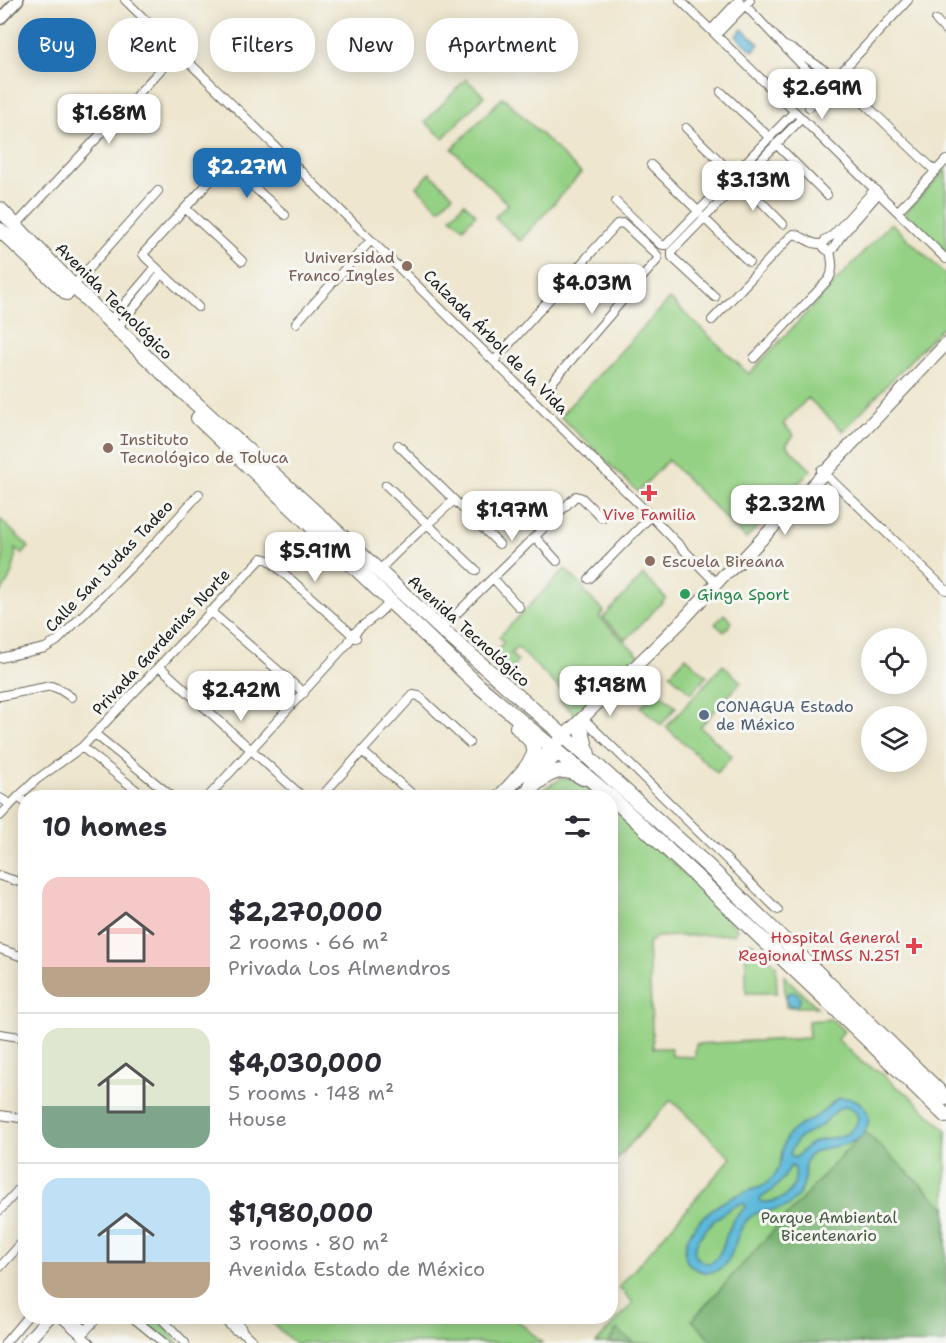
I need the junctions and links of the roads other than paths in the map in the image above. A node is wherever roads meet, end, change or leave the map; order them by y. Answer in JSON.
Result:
{"nodes":[{"id":1,"x":18,"y":0,"type":"edge"},
{"id":2,"x":124,"y":0,"type":"edge"},
{"id":3,"x":680,"y":0,"type":"edge"},
{"id":4,"x":908,"y":0,"type":"edge"},
{"id":5,"x":745,"y":2,"type":"edge"},
{"id":6,"x":0,"y":19,"type":"edge"},
{"id":7,"x":936,"y":20,"type":"dead end"},
{"id":8,"x":946,"y":31,"type":"edge"},
{"id":9,"x":713,"y":33,"type":"junction"},
{"id":10,"x":784,"y":45,"type":"junction"},
{"id":11,"x":159,"y":72,"type":"edge"},
{"id":12,"x":836,"y":78,"type":"junction"},
{"id":13,"x":826,"y":89,"type":"junction"},
{"id":14,"x":721,"y":92,"type":"dead end"},
{"id":15,"x":865,"y":104,"type":"dead end"},
{"id":16,"x":809,"y":108,"type":"dead end"},
{"id":17,"x":798,"y":116,"type":"junction"},
{"id":18,"x":686,"y":128,"type":"dead end"},
{"id":19,"x":773,"y":141,"type":"junction"},
{"id":20,"x":946,"y":160,"type":"edge"},
{"id":21,"x":651,"y":165,"type":"dead end"},
{"id":22,"x":935,"y":171,"type":"junction"},
{"id":23,"x":738,"y":178,"type":"junction"},
{"id":24,"x":158,"y":191,"type":"dead end"},
{"id":25,"x":877,"y":191,"type":"junction"},
{"id":26,"x":827,"y":195,"type":"dead end"},
{"id":27,"x":616,"y":202,"type":"dead end"},
{"id":28,"x":185,"y":208,"type":"junction"},
{"id":29,"x":0,"y":209,"type":"edge"},
{"id":30,"x":898,"y":211,"type":"junction"},
{"id":31,"x":285,"y":215,"type":"dead end"},
{"id":32,"x":702,"y":215,"type":"junction"},
{"id":33,"x":783,"y":224,"type":"dead end"},
{"id":34,"x":16,"y":225,"type":"junction"},
{"id":35,"x":0,"y":230,"type":"edge"},
{"id":36,"x":371,"y":240,"type":"junction"},
{"id":37,"x":826,"y":247,"type":"junction"},
{"id":38,"x":946,"y":259,"type":"edge"},
{"id":39,"x":242,"y":261,"type":"dead end"},
{"id":40,"x":749,"y":262,"type":"dead end"},
{"id":41,"x":159,"y":270,"type":"junction"},
{"id":42,"x":73,"y":286,"type":"junction"},
{"id":43,"x":715,"y":297,"type":"dead end"},
{"id":44,"x":198,"y":307,"type":"dead end"},
{"id":45,"x":712,"y":320,"type":"dead end"},
{"id":46,"x":117,"y":321,"type":"junction"},
{"id":47,"x":296,"y":323,"type":"dead end"},
{"id":48,"x":946,"y":336,"type":"edge"},
{"id":49,"x":946,"y":344,"type":"edge"},
{"id":50,"x":754,"y":358,"type":"dead end"},
{"id":51,"x":494,"y":361,"type":"junction"},
{"id":52,"x":549,"y":386,"type":"dead end"},
{"id":53,"x":398,"y":445,"type":"dead end"},
{"id":54,"x":822,"y":471,"type":"junction"},
{"id":55,"x":386,"y":485,"type":"dead end"},
{"id":56,"x":198,"y":494,"type":"dead end"},
{"id":57,"x":454,"y":500,"type":"junction"},
{"id":58,"x":651,"y":516,"type":"junction"},
{"id":59,"x":602,"y":518,"type":"dead end"},
{"id":60,"x":428,"y":525,"type":"junction"},
{"id":61,"x":535,"y":537,"type":"junction"},
{"id":62,"x":499,"y":544,"type":"dead end"},
{"id":63,"x":557,"y":561,"type":"dead end"},
{"id":64,"x":476,"y":570,"type":"dead end"},
{"id":65,"x":378,"y":572,"type":"junction"},
{"id":66,"x":493,"y":578,"type":"junction"},
{"id":67,"x":589,"y":579,"type":"dead end"},
{"id":68,"x":720,"y":579,"type":"junction"},
{"id":69,"x":946,"y":590,"type":"edge"},
{"id":70,"x":395,"y":596,"type":"junction"},
{"id":71,"x":519,"y":607,"type":"dead end"},
{"id":72,"x":210,"y":611,"type":"junction"},
{"id":73,"x":441,"y":629,"type":"junction"},
{"id":74,"x":352,"y":639,"type":"junction"},
{"id":75,"x":0,"y":658,"type":"edge"},
{"id":76,"x":159,"y":666,"type":"junction"},
{"id":77,"x":479,"y":686,"type":"junction"},
{"id":78,"x":303,"y":693,"type":"junction"},
{"id":79,"x":0,"y":696,"type":"edge"},
{"id":80,"x":71,"y":697,"type":"dead end"},
{"id":81,"x":584,"y":723,"type":"junction"},
{"id":82,"x":95,"y":734,"type":"junction"},
{"id":83,"x":566,"y":739,"type":"junction"},
{"id":84,"x":469,"y":743,"type":"dead end"},
{"id":85,"x":82,"y":747,"type":"junction"},
{"id":86,"x":251,"y":750,"type":"junction"},
{"id":87,"x":556,"y":750,"type":"junction"},
{"id":88,"x":363,"y":752,"type":"junction"},
{"id":89,"x":590,"y":758,"type":"junction"},
{"id":90,"x":26,"y":790,"type":"edge"},
{"id":91,"x":136,"y":790,"type":"edge"},
{"id":92,"x":164,"y":790,"type":"edge"},
{"id":93,"x":214,"y":790,"type":"edge"},
{"id":94,"x":294,"y":790,"type":"edge"},
{"id":95,"x":327,"y":790,"type":"edge"},
{"id":96,"x":408,"y":790,"type":"edge"},
{"id":97,"x":506,"y":790,"type":"edge"},
{"id":98,"x":508,"y":790,"type":"edge"},
{"id":99,"x":525,"y":790,"type":"edge"},
{"id":100,"x":530,"y":790,"type":"edge"},
{"id":101,"x":601,"y":790,"type":"edge"},
{"id":102,"x":603,"y":790,"type":"edge"},
{"id":103,"x":18,"y":797,"type":"edge"},
{"id":104,"x":0,"y":798,"type":"edge"},
{"id":105,"x":10,"y":804,"type":"junction"},
{"id":106,"x":618,"y":804,"type":"edge"},
{"id":107,"x":0,"y":816,"type":"edge"},
{"id":108,"x":0,"y":876,"type":"edge"},
{"id":109,"x":18,"y":882,"type":"edge"},
{"id":110,"x":778,"y":910,"type":"dead end"},
{"id":111,"x":0,"y":949,"type":"edge"},
{"id":112,"x":18,"y":955,"type":"edge"},
{"id":113,"x":0,"y":1034,"type":"edge"},
{"id":114,"x":18,"y":1037,"type":"edge"},
{"id":115,"x":946,"y":1098,"type":"edge"},
{"id":116,"x":0,"y":1115,"type":"edge"},
{"id":117,"x":946,"y":1116,"type":"edge"},
{"id":118,"x":18,"y":1118,"type":"edge"},
{"id":119,"x":18,"y":1190,"type":"edge"},
{"id":120,"x":0,"y":1210,"type":"edge"},
{"id":121,"x":18,"y":1247,"type":"edge"},
{"id":122,"x":0,"y":1267,"type":"edge"},
{"id":123,"x":21,"y":1324,"type":"edge"},
{"id":124,"x":33,"y":1324,"type":"edge"},
{"id":125,"x":43,"y":1324,"type":"edge"},
{"id":126,"x":70,"y":1324,"type":"edge"},
{"id":127,"x":76,"y":1324,"type":"edge"},
{"id":128,"x":92,"y":1324,"type":"edge"},
{"id":129,"x":141,"y":1324,"type":"edge"},
{"id":130,"x":167,"y":1324,"type":"edge"},
{"id":131,"x":229,"y":1324,"type":"edge"},
{"id":132,"x":239,"y":1324,"type":"edge"},
{"id":133,"x":84,"y":1333,"type":"junction"},
{"id":134,"x":244,"y":1333,"type":"junction"},
{"id":135,"x":4,"y":1343,"type":"edge"},
{"id":136,"x":17,"y":1343,"type":"edge"},
{"id":137,"x":26,"y":1343,"type":"edge"},
{"id":138,"x":90,"y":1343,"type":"edge"},
{"id":139,"x":164,"y":1343,"type":"edge"},
{"id":140,"x":185,"y":1343,"type":"edge"},
{"id":141,"x":255,"y":1343,"type":"edge"}],
"edges":[{"from":1,"to":6,"type":"street"},
{"from":2,"to":36,"type":"street","name":"Calzada Árbol de la Vida"},
{"from":3,"to":9,"type":"street"},
{"from":4,"to":12,"type":"street"},
{"from":5,"to":9,"type":"street"},
{"from":5,"to":10,"type":"street"},
{"from":7,"to":8,"type":"street"},
{"from":9,"to":17,"type":"street"},
{"from":10,"to":12,"type":"street"},
{"from":10,"to":13,"type":"street"},
{"from":11,"to":34,"type":"street"},
{"from":12,"to":13,"type":"street"},
{"from":13,"to":16,"type":"street"},
{"from":14,"to":19,"type":"street"},
{"from":15,"to":22,"type":"street"},
{"from":17,"to":19,"type":"street"},
{"from":17,"to":25,"type":"street"},
{"from":18,"to":23,"type":"street"},
{"from":19,"to":23,"type":"street"},
{"from":19,"to":26,"type":"street"},
{"from":20,"to":22,"type":"street"},
{"from":21,"to":32,"type":"street"},
{"from":22,"to":30,"type":"street"},
{"from":23,"to":32,"type":"street"},
{"from":23,"to":33,"type":"street"},
{"from":24,"to":42,"type":"street"},
{"from":25,"to":30,"type":"street"},
{"from":25,"to":37,"type":"street"},
{"from":27,"to":32,"type":"street"},
{"from":28,"to":31,"type":"street"},
{"from":28,"to":39,"type":"street"},
{"from":28,"to":41,"type":"street"},
{"from":29,"to":34,"type":"main road","name":"Avenida Tecnológico"},
{"from":30,"to":38,"type":"street"},
{"from":32,"to":40,"type":"street"},
{"from":32,"to":43,"type":"street"},
{"from":34,"to":42,"type":"main road","name":"Avenida Tecnológico"},
{"from":35,"to":70,"type":"main road","name":"Avenida Tecnológico"},
{"from":36,"to":47,"type":"street"},
{"from":36,"to":51,"type":"street","name":"Calzada Árbol de la Vida"},
{"from":37,"to":45,"type":"street"},
{"from":37,"to":50,"type":"street"},
{"from":41,"to":44,"type":"street"},
{"from":41,"to":46,"type":"street"},
{"from":42,"to":46,"type":"main road","name":"Avenida Tecnológico"},
{"from":46,"to":65,"type":"main road","name":"Avenida Tecnológico"},
{"from":48,"to":54,"type":"main road"},
{"from":49,"to":54,"type":"main road"},
{"from":51,"to":52,"type":"street"},
{"from":51,"to":58,"type":"street","name":"Calzada Árbol de la Vida"},
{"from":53,"to":57,"type":"street"},
{"from":54,"to":68,"type":"main road"},
{"from":54,"to":69,"type":"street"},
{"from":55,"to":60,"type":"street"},
{"from":56,"to":75,"type":"street","name":"Calle San Judas Tadeo"},
{"from":57,"to":60,"type":"street"},
{"from":57,"to":62,"type":"street"},
{"from":58,"to":67,"type":"street"},
{"from":58,"to":68,"type":"street","name":"Calzada Árbol de la Vida"},
{"from":59,"to":61,"type":"street"},
{"from":60,"to":64,"type":"street"},
{"from":60,"to":65,"type":"street"},
{"from":61,"to":63,"type":"street"},
{"from":61,"to":66,"type":"street"},
{"from":65,"to":70,"type":"main road","name":"Avenida Tecnológico"},
{"from":66,"to":71,"type":"street"},
{"from":66,"to":73,"type":"street"},
{"from":68,"to":81,"type":"main road"},
{"from":70,"to":73,"type":"main road","name":"Avenida Tecnológico"},
{"from":70,"to":74,"type":"street"},
{"from":70,"to":77,"type":"main road","name":"Avenida Tecnológico"},
{"from":72,"to":74,"type":"street","name":"Privada Gardenias Norte"},
{"from":72,"to":76,"type":"street","name":"Privada Gardenias Norte"},
{"from":72,"to":78,"type":"street"},
{"from":73,"to":83,"type":"main road","name":"Avenida Tecnológico"},
{"from":74,"to":78,"type":"street"},
{"from":76,"to":82,"type":"street","name":"Privada Gardenias Norte"},
{"from":76,"to":86,"type":"street"},
{"from":77,"to":87,"type":"main road","name":"Avenida Tecnológico"},
{"from":77,"to":97,"type":"main road"},
{"from":78,"to":86,"type":"street"},
{"from":79,"to":80,"type":"street"},
{"from":81,"to":83,"type":"main road"},
{"from":81,"to":89,"type":"main road"},
{"from":81,"to":110,"type":"street"},
{"from":82,"to":85,"type":"street","name":"Privada Gardenias Norte"},
{"from":82,"to":92,"type":"street"},
{"from":83,"to":87,"type":"main road"},
{"from":83,"to":89,"type":"main road","name":"Avenida Tecnológico"},
{"from":84,"to":88,"type":"street"},
{"from":85,"to":90,"type":"street","name":"Privada Gardenias Norte"},
{"from":85,"to":91,"type":"street"},
{"from":86,"to":93,"type":"street"},
{"from":86,"to":94,"type":"street"},
{"from":87,"to":98,"type":"main road"},
{"from":87,"to":99,"type":"main road"},
{"from":87,"to":102,"type":"main road","name":"Avenida Tecnológico"},
{"from":88,"to":95,"type":"street"},
{"from":88,"to":96,"type":"street"},
{"from":89,"to":115,"type":"main road","name":"Avenida Tecnológico"},
{"from":100,"to":101,"type":"main road"},
{"from":103,"to":105,"type":"street","name":"Privada Gardenias Norte"},
{"from":104,"to":105,"type":"street"},
{"from":105,"to":107,"type":"street","name":"Privada Gardenias Norte"},
{"from":106,"to":117,"type":"main road","name":"Avenida Tecnológico"},
{"from":108,"to":109,"type":"street"},
{"from":111,"to":112,"type":"street"},
{"from":113,"to":114,"type":"street"},
{"from":116,"to":118,"type":"street"},
{"from":119,"to":120,"type":"street"},
{"from":121,"to":122,"type":"street"},
{"from":123,"to":135,"type":"street"},
{"from":124,"to":136,"type":"main road"},
{"from":125,"to":137,"type":"main road"},
{"from":126,"to":133,"type":"street"},
{"from":127,"to":133,"type":"street"},
{"from":128,"to":133,"type":"street"},
{"from":129,"to":139,"type":"street"},
{"from":130,"to":140,"type":"street"},
{"from":131,"to":134,"type":"street"},
{"from":132,"to":134,"type":"street"},
{"from":133,"to":138,"type":"street"},
{"from":134,"to":141,"type":"street"}]}
